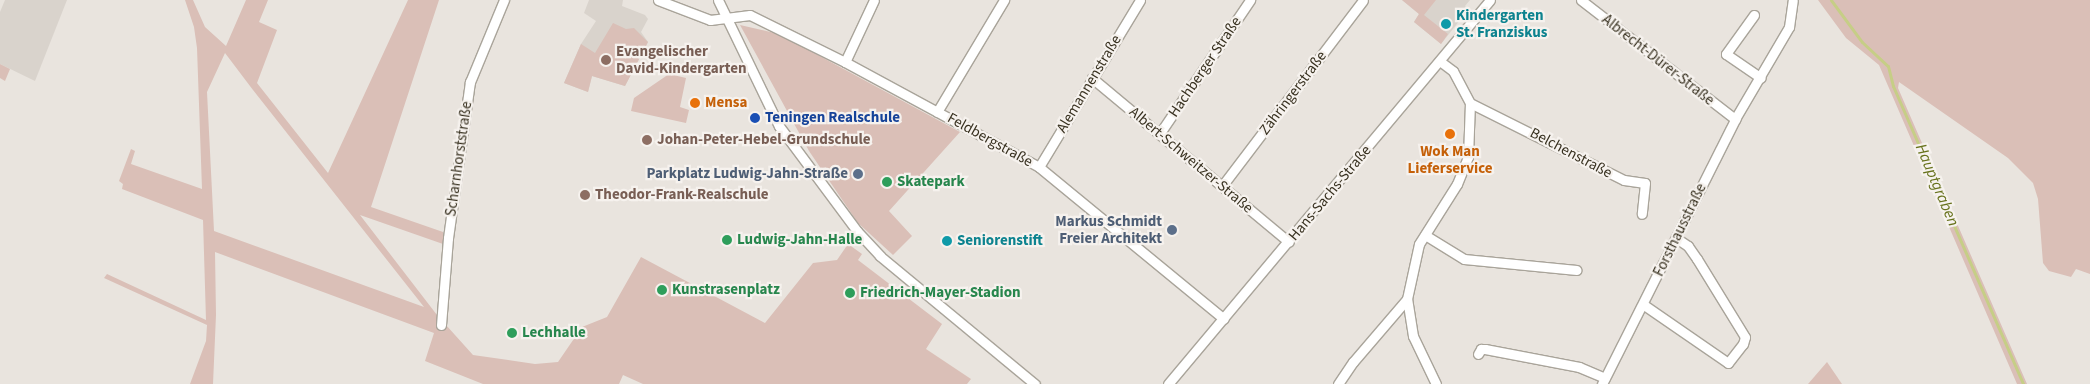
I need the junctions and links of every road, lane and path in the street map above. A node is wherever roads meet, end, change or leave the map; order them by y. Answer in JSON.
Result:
{"nodes":[{"id":1,"x":504,"y":0,"type":"edge"},
{"id":2,"x":658,"y":0,"type":"edge"},
{"id":3,"x":718,"y":0,"type":"edge"},
{"id":4,"x":874,"y":0,"type":"edge"},
{"id":5,"x":1004,"y":0,"type":"edge"},
{"id":6,"x":1140,"y":0,"type":"edge"},
{"id":7,"x":1250,"y":0,"type":"edge"},
{"id":8,"x":1363,"y":0,"type":"edge"},
{"id":9,"x":1490,"y":0,"type":"edge"},
{"id":10,"x":1581,"y":0,"type":"edge"},
{"id":11,"x":1793,"y":0,"type":"edge"},
{"id":12,"x":1754,"y":15,"type":"dead end"},
{"id":13,"x":726,"y":17,"type":"junction"},
{"id":14,"x":845,"y":62,"type":"junction"},
{"id":15,"x":1441,"y":62,"type":"junction"},
{"id":16,"x":1092,"y":78,"type":"junction"},
{"id":17,"x":1761,"y":78,"type":"junction"},
{"id":18,"x":1470,"y":102,"type":"junction"},
{"id":19,"x":937,"y":112,"type":"junction"},
{"id":20,"x":1736,"y":119,"type":"junction"},
{"id":21,"x":1160,"y":133,"type":"junction"},
{"id":22,"x":1039,"y":167,"type":"junction"},
{"id":23,"x":1222,"y":186,"type":"junction"},
{"id":24,"x":1642,"y":214,"type":"dead end"},
{"id":25,"x":1425,"y":235,"type":"junction"},
{"id":26,"x":1676,"y":238,"type":"junction"},
{"id":27,"x":1288,"y":242,"type":"junction"},
{"id":28,"x":1576,"y":270,"type":"dead end"},
{"id":29,"x":1407,"y":300,"type":"junction"},
{"id":30,"x":1644,"y":305,"type":"junction"},
{"id":31,"x":1224,"y":319,"type":"junction"},
{"id":32,"x":442,"y":325,"type":"dead end"},
{"id":33,"x":1478,"y":354,"type":"dead end"},
{"id":34,"x":1603,"y":381,"type":"edge"},
{"id":35,"x":1035,"y":384,"type":"edge"},
{"id":36,"x":1168,"y":384,"type":"edge"},
{"id":37,"x":1338,"y":384,"type":"edge"},
{"id":38,"x":1436,"y":384,"type":"edge"}],
"edges":[{"from":1,"to":32,"type":"street","name":"Scharnhorststraße"},
{"from":2,"to":13,"type":"street","name":"Feldbergstraße"},
{"from":3,"to":13,"type":"street"},
{"from":4,"to":14,"type":"street"},
{"from":5,"to":19,"type":"street"},
{"from":6,"to":16,"type":"street","name":"Alemannenstraße"},
{"from":7,"to":21,"type":"street","name":"Hachberger Straße"},
{"from":8,"to":23,"type":"street","name":"Zähringerstraße"},
{"from":9,"to":15,"type":"street","name":"Hans-Sachs-Straße"},
{"from":10,"to":20,"type":"street","name":"Albrecht-Dürer-Straße"},
{"from":11,"to":17,"type":"street","name":"Forsthausstraße"},
{"from":12,"to":17,"type":"street"},
{"from":13,"to":14,"type":"street","name":"Feldbergstraße"},
{"from":13,"to":35,"type":"street"},
{"from":14,"to":19,"type":"street","name":"Feldbergstraße"},
{"from":15,"to":18,"type":"street"},
{"from":15,"to":27,"type":"street","name":"Hans-Sachs-Straße"},
{"from":16,"to":21,"type":"street","name":"Albert-Schweitzer-Straße"},
{"from":16,"to":22,"type":"street","name":"Alemannenstraße"},
{"from":17,"to":20,"type":"street","name":"Forsthausstraße"},
{"from":18,"to":24,"type":"street","name":"Belchenstraße"},
{"from":18,"to":25,"type":"street"},
{"from":19,"to":22,"type":"street","name":"Feldbergstraße"},
{"from":20,"to":26,"type":"street","name":"Forsthausstraße"},
{"from":21,"to":23,"type":"street","name":"Albert-Schweitzer-Straße"},
{"from":22,"to":31,"type":"street","name":"Feldbergstraße"},
{"from":23,"to":27,"type":"street","name":"Albert-Schweitzer-Straße"},
{"from":25,"to":28,"type":"street"},
{"from":25,"to":29,"type":"street"},
{"from":26,"to":30,"type":"street","name":"Forsthausstraße"},
{"from":26,"to":30,"type":"street"},
{"from":27,"to":31,"type":"street","name":"Hans-Sachs-Straße"},
{"from":29,"to":37,"type":"street"},
{"from":29,"to":38,"type":"street"},
{"from":30,"to":34,"type":"street","name":"Forsthausstraße"},
{"from":31,"to":36,"type":"street","name":"Hans-Sachs-Straße"},
{"from":33,"to":34,"type":"street"}]}
